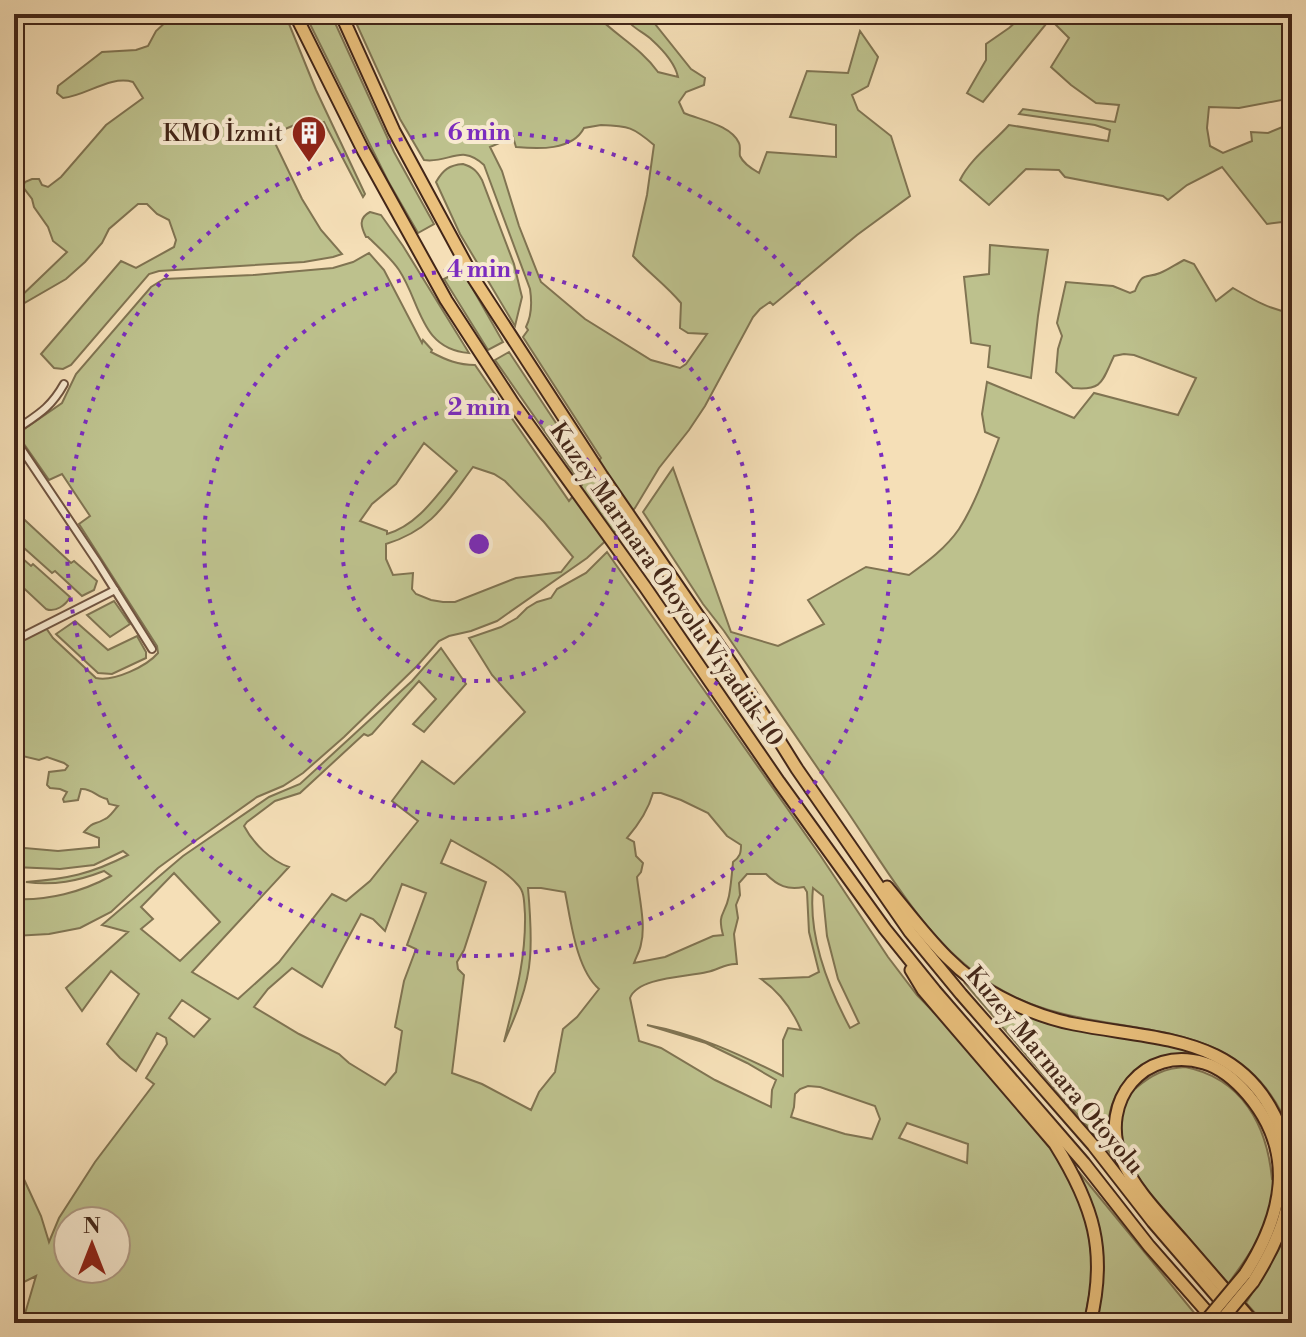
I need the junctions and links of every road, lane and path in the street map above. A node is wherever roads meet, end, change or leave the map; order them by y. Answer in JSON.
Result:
{"nodes":[{"id":1,"x":295,"y":14,"type":"edge"},
{"id":2,"x":341,"y":14,"type":"edge"},
{"id":3,"x":64,"y":384,"type":"dead end"},
{"id":4,"x":14,"y":431,"type":"edge"},
{"id":5,"x":14,"y":438,"type":"edge"},
{"id":6,"x":115,"y":590,"type":"junction"},
{"id":7,"x":14,"y":641,"type":"edge"},
{"id":8,"x":152,"y":649,"type":"dead end"},
{"id":9,"x":845,"y":839,"type":"junction"},
{"id":10,"x":829,"y":852,"type":"joint"},
{"id":11,"x":885,"y":929,"type":"junction"},
{"id":12,"x":1249,"y":1278,"type":"junction"},
{"id":13,"x":1090,"y":1323,"type":"edge"},
{"id":14,"x":1204,"y":1323,"type":"edge"},
{"id":15,"x":1218,"y":1323,"type":"edge"},
{"id":16,"x":1240,"y":1323,"type":"edge"},
{"id":17,"x":1254,"y":1323,"type":"edge"}],
"edges":[{"from":1,"to":10,"type":"highway","name":"Kuzey Marmara Otoyolu Viyadük-10"},
{"from":2,"to":9,"type":"highway","name":"Kuzey Marmara Otoyolu Viyadük-10"},
{"from":3,"to":4,"type":"street"},
{"from":5,"to":6,"type":"street"},
{"from":6,"to":7,"type":"street"},
{"from":6,"to":8,"type":"street"},
{"from":9,"to":12,"type":"highway"},
{"from":9,"to":16,"type":"highway","name":"Kuzey Marmara Otoyolu"},
{"from":10,"to":11,"type":"highway","name":"Kuzey Marmara Otoyolu"},
{"from":11,"to":13,"type":"highway"},
{"from":11,"to":15,"type":"highway","name":"Kuzey Marmara Otoyolu"},
{"from":12,"to":14,"type":"highway","bridge":true},
{"from":12,"to":15,"type":"highway","bridge":true},
{"from":12,"to":17,"type":"highway"}]}
